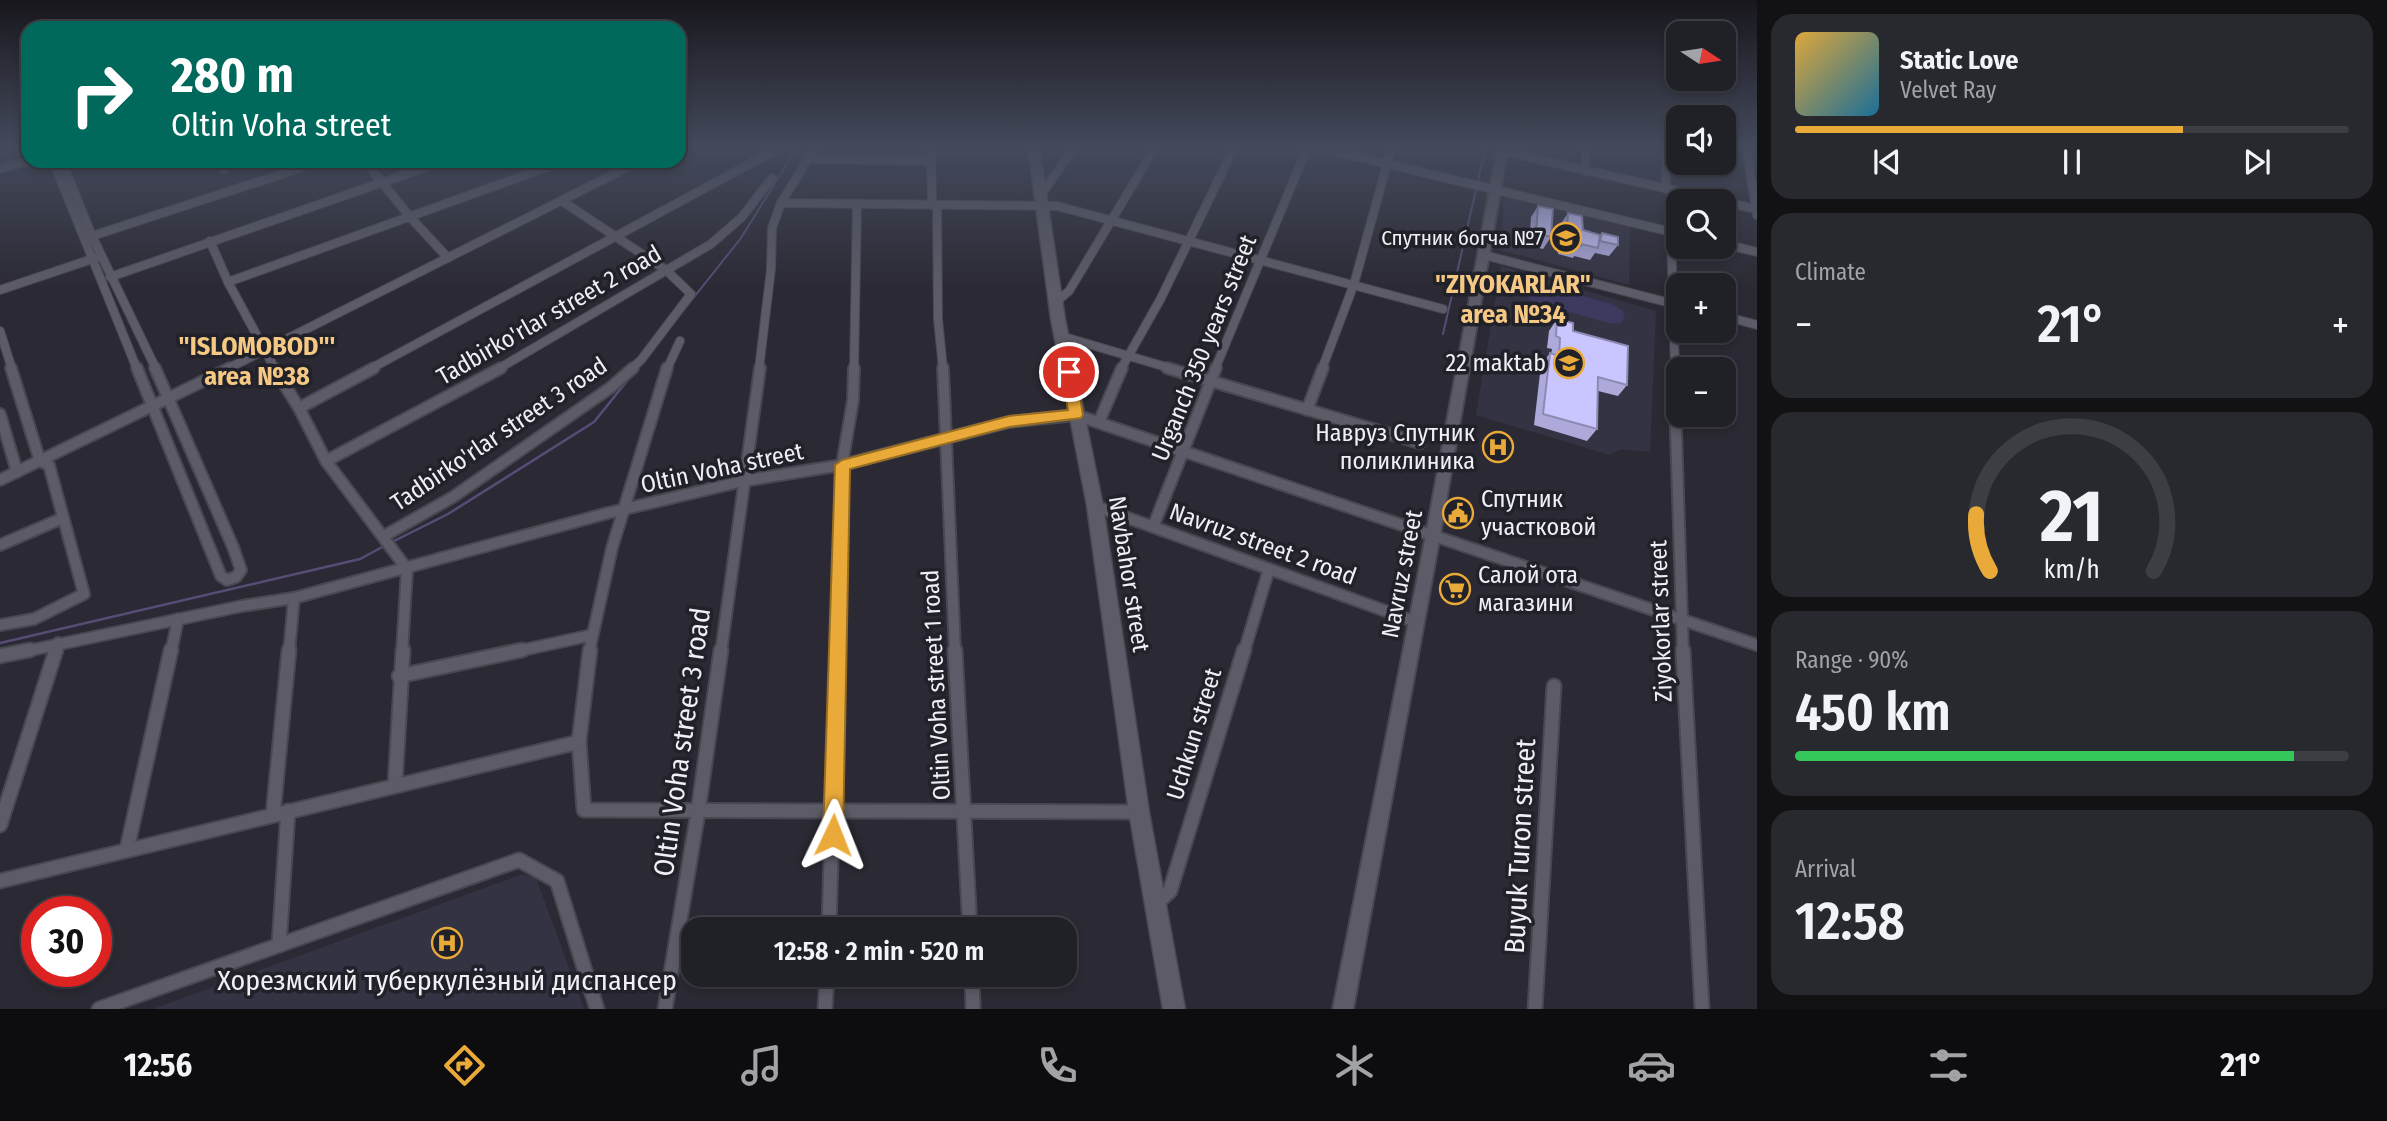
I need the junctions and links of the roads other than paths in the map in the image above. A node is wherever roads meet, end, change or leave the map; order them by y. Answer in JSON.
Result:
{"nodes":[{"id":1,"x":67,"y":193,"type":"edge"},
{"id":2,"x":74,"y":193,"type":"edge"},
{"id":3,"x":224,"y":193,"type":"edge"},
{"id":4,"x":349,"y":193,"type":"edge"},
{"id":5,"x":392,"y":193,"type":"edge"},
{"id":6,"x":476,"y":193,"type":"edge"},
{"id":7,"x":577,"y":193,"type":"edge"},
{"id":8,"x":697,"y":193,"type":"edge"},
{"id":9,"x":761,"y":193,"type":"edge"},
{"id":10,"x":787,"y":193,"type":"edge"},
{"id":11,"x":933,"y":193,"type":"edge"},
{"id":12,"x":1041,"y":193,"type":"edge"},
{"id":13,"x":1046,"y":193,"type":"edge"},
{"id":14,"x":1129,"y":193,"type":"edge"},
{"id":15,"x":1212,"y":193,"type":"edge"},
{"id":16,"x":1290,"y":193,"type":"edge"},
{"id":17,"x":1378,"y":193,"type":"edge"},
{"id":18,"x":1494,"y":193,"type":"edge"},
{"id":19,"x":1508,"y":193,"type":"edge"},
{"id":20,"x":1042,"y":200,"type":"junction"},
{"id":21,"x":562,"y":201,"type":"junction"},
{"id":22,"x":781,"y":203,"type":"junction"},
{"id":23,"x":857,"y":204,"type":"junction"},
{"id":24,"x":934,"y":205,"type":"junction"},
{"id":25,"x":1736,"y":205,"type":"edge"},
{"id":26,"x":1757,"y":209,"type":"edge"},
{"id":27,"x":1757,"y":215,"type":"edge"},
{"id":28,"x":410,"y":217,"type":"junction"},
{"id":29,"x":1114,"y":219,"type":"junction"},
{"id":30,"x":1666,"y":230,"type":"edge"},
{"id":31,"x":92,"y":236,"type":"junction"},
{"id":32,"x":616,"y":237,"type":"junction"},
{"id":33,"x":1189,"y":240,"type":"junction"},
{"id":34,"x":210,"y":242,"type":"junction"},
{"id":35,"x":1736,"y":247,"type":"edge"},
{"id":36,"x":1757,"y":252,"type":"edge"},
{"id":37,"x":1484,"y":256,"type":"junction"},
{"id":38,"x":96,"y":258,"type":"junction"},
{"id":39,"x":448,"y":258,"type":"junction"},
{"id":40,"x":1261,"y":259,"type":"junction"},
{"id":41,"x":666,"y":270,"type":"junction"},
{"id":42,"x":110,"y":277,"type":"junction"},
{"id":43,"x":228,"y":282,"type":"junction"},
{"id":44,"x":1354,"y":284,"type":"junction"},
{"id":45,"x":0,"y":289,"type":"edge"},
{"id":46,"x":1056,"y":302,"type":"junction"},
{"id":47,"x":1666,"y":302,"type":"edge"},
{"id":48,"x":1443,"y":309,"type":"dead end"},
{"id":49,"x":1736,"y":319,"type":"edge"},
{"id":50,"x":1757,"y":325,"type":"edge"},
{"id":51,"x":0,"y":331,"type":"edge"},
{"id":52,"x":1060,"y":336,"type":"junction"},
{"id":53,"x":680,"y":341,"type":"dead end"},
{"id":54,"x":1677,"y":343,"type":"edge"},
{"id":55,"x":263,"y":351,"type":"junction"},
{"id":56,"x":1127,"y":355,"type":"junction"},
{"id":57,"x":1210,"y":380,"type":"junction"},
{"id":58,"x":170,"y":398,"type":"junction"},
{"id":59,"x":150,"y":408,"type":"junction"},
{"id":60,"x":299,"y":408,"type":"junction"},
{"id":61,"x":1307,"y":410,"type":"junction"},
{"id":62,"x":0,"y":414,"type":"edge"},
{"id":63,"x":1076,"y":415,"type":"junction"},
{"id":64,"x":1099,"y":422,"type":"junction"},
{"id":65,"x":182,"y":424,"type":"junction"},
{"id":66,"x":161,"y":433,"type":"junction"},
{"id":67,"x":944,"y":438,"type":"junction"},
{"id":68,"x":1420,"y":443,"type":"dead end"},
{"id":69,"x":1181,"y":451,"type":"junction"},
{"id":70,"x":40,"y":461,"type":"junction"},
{"id":71,"x":326,"y":461,"type":"junction"},
{"id":72,"x":842,"y":465,"type":"junction"},
{"id":73,"x":17,"y":472,"type":"junction"},
{"id":74,"x":0,"y":480,"type":"edge"},
{"id":75,"x":743,"y":481,"type":"junction"},
{"id":76,"x":1095,"y":506,"type":"junction"},
{"id":77,"x":621,"y":510,"type":"junction"},
{"id":78,"x":63,"y":518,"type":"junction"},
{"id":79,"x":1153,"y":527,"type":"junction"},
{"id":80,"x":1433,"y":536,"type":"junction"},
{"id":81,"x":389,"y":542,"type":"junction"},
{"id":82,"x":0,"y":545,"type":"edge"},
{"id":83,"x":407,"y":569,"type":"junction"},
{"id":84,"x":1269,"y":569,"type":"junction"},
{"id":85,"x":294,"y":598,"type":"junction"},
{"id":86,"x":178,"y":619,"type":"junction"},
{"id":87,"x":1681,"y":620,"type":"junction"},
{"id":88,"x":1416,"y":622,"type":"junction"},
{"id":89,"x":0,"y":625,"type":"edge"},
{"id":90,"x":592,"y":635,"type":"junction"},
{"id":91,"x":58,"y":643,"type":"junction"},
{"id":92,"x":1757,"y":645,"type":"edge"},
{"id":93,"x":0,"y":656,"type":"edge"},
{"id":94,"x":399,"y":676,"type":"junction"},
{"id":95,"x":1554,"y":686,"type":"dead end"},
{"id":96,"x":579,"y":743,"type":"junction"},
{"id":97,"x":395,"y":786,"type":"junction"},
{"id":98,"x":288,"y":811,"type":"junction"},
{"id":99,"x":966,"y":811,"type":"junction"},
{"id":100,"x":698,"y":812,"type":"junction"},
{"id":101,"x":834,"y":812,"type":"junction"},
{"id":102,"x":1139,"y":812,"type":"junction"},
{"id":103,"x":273,"y":815,"type":"junction"},
{"id":104,"x":0,"y":825,"type":"edge"},
{"id":105,"x":127,"y":849,"type":"junction"},
{"id":106,"x":0,"y":881,"type":"edge"},
{"id":107,"x":1154,"y":906,"type":"junction"},
{"id":108,"x":830,"y":917,"type":"edge"},
{"id":109,"x":970,"y":917,"type":"edge"},
{"id":110,"x":279,"y":945,"type":"junction"},
{"id":111,"x":826,"y":987,"type":"edge"},
{"id":112,"x":972,"y":987,"type":"edge"},
{"id":113,"x":99,"y":1009,"type":"edge"},
{"id":114,"x":597,"y":1009,"type":"edge"},
{"id":115,"x":666,"y":1009,"type":"edge"},
{"id":116,"x":825,"y":1009,"type":"edge"},
{"id":117,"x":973,"y":1009,"type":"edge"},
{"id":118,"x":1174,"y":1009,"type":"edge"},
{"id":119,"x":1343,"y":1009,"type":"edge"},
{"id":120,"x":1535,"y":1009,"type":"edge"},
{"id":121,"x":1702,"y":1009,"type":"edge"}],
"edges":[{"from":1,"to":38,"type":"street"},
{"from":2,"to":31,"type":"street"},
{"from":3,"to":31,"type":"street"},
{"from":4,"to":34,"type":"street"},
{"from":5,"to":28,"type":"street"},
{"from":6,"to":28,"type":"street"},
{"from":7,"to":21,"type":"street"},
{"from":8,"to":32,"type":"street"},
{"from":9,"to":41,"type":"street","name":"Tadbirko'rlar street 2 road"},
{"from":10,"to":22,"type":"street","name":"Oltin Voha street 3 road"},
{"from":11,"to":24,"type":"street","name":"Oltin Voha street 1 road"},
{"from":12,"to":20,"type":"main road","name":"Navbahor street"},
{"from":13,"to":20,"type":"street"},
{"from":14,"to":29,"type":"street"},
{"from":15,"to":33,"type":"street"},
{"from":16,"to":40,"type":"street","name":"Urganch 350 years street"},
{"from":17,"to":44,"type":"street"},
{"from":18,"to":37,"type":"street","name":"Navruz street"},
{"from":19,"to":30,"type":"street"},
{"from":20,"to":24,"type":"street"},
{"from":20,"to":29,"type":"street"},
{"from":20,"to":46,"type":"main road","name":"Navbahor street"},
{"from":21,"to":32,"type":"street"},
{"from":21,"to":39,"type":"street"},
{"from":22,"to":23,"type":"street"},
{"from":22,"to":75,"type":"street","name":"Oltin Voha street 3 road"},
{"from":23,"to":24,"type":"street"},
{"from":23,"to":72,"type":"street"},
{"from":24,"to":67,"type":"street","name":"Oltin Voha street 1 road"},
{"from":25,"to":26,"type":"street"},
{"from":26,"to":27,"type":"street"},
{"from":28,"to":39,"type":"street"},
{"from":28,"to":43,"type":"street"},
{"from":29,"to":33,"type":"street"},
{"from":29,"to":46,"type":"street"},
{"from":31,"to":38,"type":"street"},
{"from":32,"to":41,"type":"street"},
{"from":32,"to":60,"type":"street"},
{"from":33,"to":40,"type":"street"},
{"from":33,"to":56,"type":"street"},
{"from":34,"to":42,"type":"street"},
{"from":34,"to":43,"type":"street"},
{"from":35,"to":36,"type":"street"},
{"from":37,"to":47,"type":"street"},
{"from":37,"to":80,"type":"street","name":"Navruz street"},
{"from":38,"to":42,"type":"street"},
{"from":38,"to":45,"type":"street"},
{"from":38,"to":59,"type":"street"},
{"from":39,"to":55,"type":"street"},
{"from":40,"to":44,"type":"street"},
{"from":40,"to":57,"type":"street","name":"Urganch 350 years street"},
{"from":41,"to":71,"type":"street","name":"Tadbirko'rlar street 2 road"},
{"from":41,"to":81,"type":"street","name":"Tadbirko'rlar street 3 road"},
{"from":42,"to":58,"type":"street"},
{"from":43,"to":55,"type":"street"},
{"from":44,"to":48,"type":"street"},
{"from":44,"to":61,"type":"street"},
{"from":46,"to":52,"type":"main road","name":"Navbahor street"},
{"from":49,"to":50,"type":"street"},
{"from":51,"to":70,"type":"street"},
{"from":52,"to":56,"type":"street"},
{"from":52,"to":63,"type":"main road","name":"Navbahor street"},
{"from":53,"to":77,"type":"street"},
{"from":54,"to":87,"type":"street","name":"Ziyokorlar street"},
{"from":55,"to":58,"type":"street"},
{"from":55,"to":60,"type":"street"},
{"from":56,"to":57,"type":"street"},
{"from":56,"to":64,"type":"street"},
{"from":57,"to":61,"type":"street"},
{"from":57,"to":69,"type":"street","name":"Urganch 350 years street"},
{"from":58,"to":59,"type":"street"},
{"from":58,"to":65,"type":"street"},
{"from":59,"to":66,"type":"street"},
{"from":59,"to":70,"type":"street"},
{"from":60,"to":71,"type":"street"},
{"from":61,"to":68,"type":"street"},
{"from":62,"to":73,"type":"street"},
{"from":63,"to":64,"type":"street"},
{"from":63,"to":67,"type":"street","name":"Oltin Voha street"},
{"from":63,"to":76,"type":"main road","name":"Navbahor street"},
{"from":64,"to":69,"type":"street"},
{"from":65,"to":66,"type":"street"},
{"from":65,"to":66,"type":"street"},
{"from":67,"to":72,"type":"street","name":"Oltin Voha street"},
{"from":67,"to":99,"type":"street","name":"Oltin Voha street 1 road"},
{"from":69,"to":79,"type":"street","name":"Urganch 350 years street"},
{"from":69,"to":80,"type":"street"},
{"from":70,"to":73,"type":"street"},
{"from":70,"to":78,"type":"street"},
{"from":71,"to":81,"type":"street"},
{"from":72,"to":75,"type":"street","name":"Oltin Voha street"},
{"from":72,"to":101,"type":"street"},
{"from":73,"to":74,"type":"street"},
{"from":75,"to":77,"type":"street","name":"Oltin Voha street"},
{"from":75,"to":100,"type":"street","name":"Oltin Voha street 3 road"},
{"from":76,"to":79,"type":"street","name":"Navruz street 2 road"},
{"from":76,"to":102,"type":"main road","name":"Navbahor street"},
{"from":77,"to":83,"type":"street","name":"Oltin Voha street"},
{"from":77,"to":90,"type":"street"},
{"from":78,"to":82,"type":"street"},
{"from":78,"to":89,"type":"street"},
{"from":79,"to":84,"type":"street","name":"Navruz street 2 road"},
{"from":80,"to":87,"type":"street"},
{"from":80,"to":88,"type":"street","name":"Navruz street"},
{"from":81,"to":83,"type":"street"},
{"from":83,"to":85,"type":"street","name":"Oltin Voha street"},
{"from":83,"to":94,"type":"street"},
{"from":84,"to":88,"type":"street","name":"Navruz street 2 road"},
{"from":84,"to":107,"type":"street","name":"Uchkun street"},
{"from":85,"to":86,"type":"street","name":"Oltin Voha street"},
{"from":85,"to":103,"type":"street"},
{"from":86,"to":91,"type":"street","name":"Oltin Voha street"},
{"from":86,"to":105,"type":"street"},
{"from":87,"to":92,"type":"street"},
{"from":87,"to":121,"type":"street","name":"Ziyokorlar street"},
{"from":88,"to":119,"type":"street","name":"Navruz street"},
{"from":90,"to":94,"type":"street"},
{"from":90,"to":96,"type":"street"},
{"from":91,"to":93,"type":"street","name":"Oltin Voha street"},
{"from":91,"to":104,"type":"street"},
{"from":94,"to":97,"type":"street"},
{"from":95,"to":120,"type":"street","name":"Buyuk Turon street"},
{"from":96,"to":97,"type":"street"},
{"from":96,"to":100,"type":"street"},
{"from":97,"to":98,"type":"street"},
{"from":98,"to":103,"type":"street"},
{"from":98,"to":110,"type":"street"},
{"from":99,"to":101,"type":"street"},
{"from":99,"to":102,"type":"street"},
{"from":99,"to":109,"type":"street","name":"Oltin Voha street 1 road"},
{"from":100,"to":101,"type":"street"},
{"from":100,"to":115,"type":"street","name":"Oltin Voha street 3 road"},
{"from":101,"to":108,"type":"street"},
{"from":102,"to":107,"type":"main road","name":"Navbahor street"},
{"from":103,"to":105,"type":"street"},
{"from":105,"to":106,"type":"street"},
{"from":107,"to":118,"type":"main road","name":"Navbahor street"},
{"from":110,"to":113,"type":"street"},
{"from":110,"to":114,"type":"street"},
{"from":111,"to":116,"type":"street"},
{"from":112,"to":117,"type":"street"}]}
